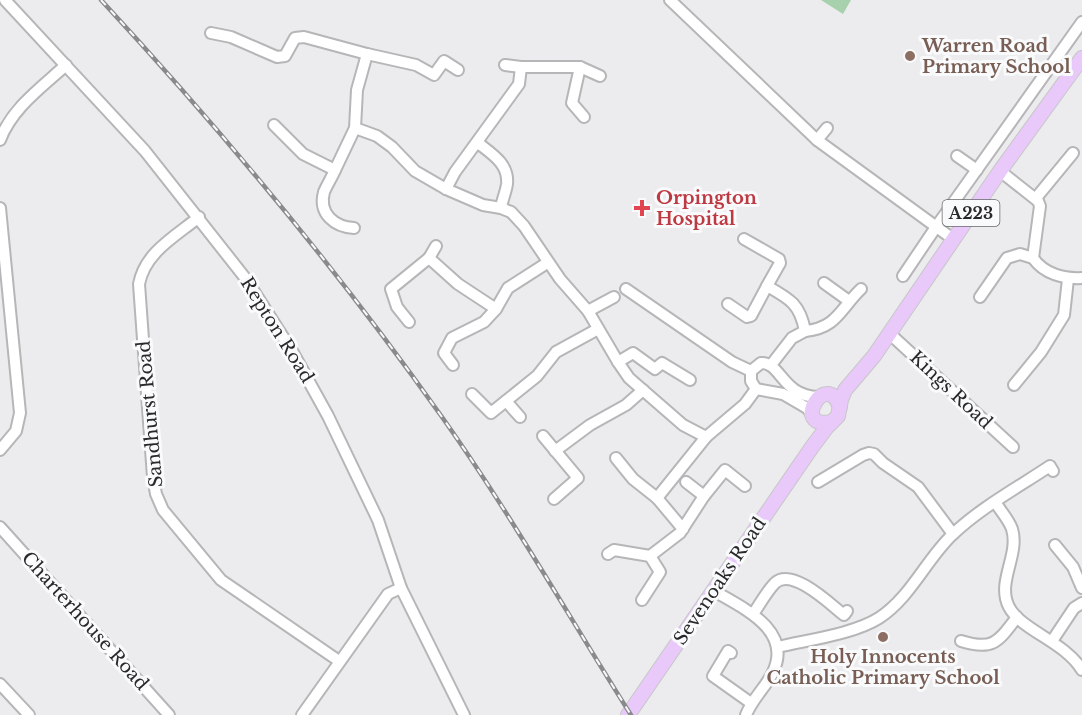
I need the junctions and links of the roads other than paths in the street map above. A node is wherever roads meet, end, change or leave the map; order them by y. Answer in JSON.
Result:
{"nodes":[{"id":1,"x":5,"y":0,"type":"edge"},
{"id":2,"x":670,"y":0,"type":"edge"},
{"id":3,"x":1082,"y":22,"type":"edge"},
{"id":4,"x":211,"y":33,"type":"dead end"},
{"id":5,"x":367,"y":54,"type":"junction"},
{"id":6,"x":1082,"y":58,"type":"edge"},
{"id":7,"x":66,"y":65,"type":"junction"},
{"id":8,"x":505,"y":65,"type":"dead end"},
{"id":9,"x":521,"y":67,"type":"junction"},
{"id":10,"x":580,"y":67,"type":"junction"},
{"id":11,"x":458,"y":70,"type":"dead end"},
{"id":12,"x":600,"y":76,"type":"dead end"},
{"id":13,"x":584,"y":117,"type":"dead end"},
{"id":14,"x":274,"y":125,"type":"dead end"},
{"id":15,"x":354,"y":128,"type":"junction"},
{"id":16,"x":827,"y":128,"type":"dead end"},
{"id":17,"x":0,"y":140,"type":"edge"},
{"id":18,"x":817,"y":140,"type":"junction"},
{"id":19,"x":478,"y":143,"type":"junction"},
{"id":20,"x":1073,"y":153,"type":"dead end"},
{"id":21,"x":957,"y":156,"type":"dead end"},
{"id":22,"x":335,"y":170,"type":"junction"},
{"id":23,"x":977,"y":170,"type":"junction"},
{"id":24,"x":1000,"y":171,"type":"junction"},
{"id":25,"x":446,"y":189,"type":"junction"},
{"id":26,"x":1036,"y":198,"type":"junction"},
{"id":27,"x":0,"y":208,"type":"edge"},
{"id":28,"x":501,"y":208,"type":"junction"},
{"id":29,"x":199,"y":217,"type":"junction"},
{"id":30,"x":936,"y":227,"type":"junction"},
{"id":31,"x":354,"y":228,"type":"dead end"},
{"id":32,"x":744,"y":239,"type":"dead end"},
{"id":33,"x":953,"y":239,"type":"junction"},
{"id":34,"x":436,"y":246,"type":"dead end"},
{"id":35,"x":429,"y":258,"type":"junction"},
{"id":36,"x":1033,"y":258,"type":"junction"},
{"id":37,"x":547,"y":263,"type":"junction"},
{"id":38,"x":903,"y":276,"type":"dead end"},
{"id":39,"x":1082,"y":278,"type":"edge"},
{"id":40,"x":1068,"y":279,"type":"junction"},
{"id":41,"x":824,"y":284,"type":"dead end"},
{"id":42,"x":767,"y":286,"type":"junction"},
{"id":43,"x":627,"y":289,"type":"dead end"},
{"id":44,"x":861,"y":290,"type":"dead end"},
{"id":45,"x":614,"y":297,"type":"dead end"},
{"id":46,"x":980,"y":297,"type":"dead end"},
{"id":47,"x":849,"y":301,"type":"junction"},
{"id":48,"x":728,"y":304,"type":"dead end"},
{"id":49,"x":496,"y":309,"type":"junction"},
{"id":50,"x":588,"y":311,"type":"junction"},
{"id":51,"x":409,"y":322,"type":"dead end"},
{"id":52,"x":598,"y":329,"type":"junction"},
{"id":53,"x":805,"y":331,"type":"junction"},
{"id":54,"x":889,"y":333,"type":"junction"},
{"id":55,"x":618,"y":362,"type":"junction"},
{"id":56,"x":453,"y":365,"type":"dead end"},
{"id":57,"x":771,"y":365,"type":"junction"},
{"id":58,"x":862,"y":370,"type":"junction"},
{"id":59,"x":751,"y":371,"type":"junction"},
{"id":60,"x":778,"y":375,"type":"junction"},
{"id":61,"x":690,"y":380,"type":"dead end"},
{"id":62,"x":1014,"y":385,"type":"dead end"},
{"id":63,"x":756,"y":389,"type":"junction"},
{"id":64,"x":643,"y":390,"type":"junction"},
{"id":65,"x":770,"y":390,"type":"junction"},
{"id":66,"x":472,"y":394,"type":"dead end"},
{"id":67,"x":820,"y":396,"type":"junction"},
{"id":68,"x":506,"y":401,"type":"junction"},
{"id":69,"x":840,"y":407,"type":"junction"},
{"id":70,"x":813,"y":416,"type":"junction"},
{"id":71,"x":520,"y":417,"type":"dead end"},
{"id":72,"x":831,"y":423,"type":"junction"},
{"id":73,"x":543,"y":436,"type":"dead end"},
{"id":74,"x":706,"y":437,"type":"junction"},
{"id":75,"x":812,"y":447,"type":"junction"},
{"id":76,"x":1012,"y":447,"type":"dead end"},
{"id":77,"x":0,"y":450,"type":"edge"},
{"id":78,"x":555,"y":451,"type":"junction"},
{"id":79,"x":616,"y":458,"type":"dead end"},
{"id":80,"x":1053,"y":471,"type":"dead end"},
{"id":81,"x":686,"y":482,"type":"dead end"},
{"id":82,"x":818,"y":482,"type":"dead end"},
{"id":83,"x":745,"y":486,"type":"dead end"},
{"id":84,"x":704,"y":496,"type":"junction"},
{"id":85,"x":657,"y":498,"type":"junction"},
{"id":86,"x":554,"y":499,"type":"dead end"},
{"id":87,"x":995,"y":502,"type":"junction"},
{"id":88,"x":0,"y":527,"type":"edge"},
{"id":89,"x":683,"y":529,"type":"junction"},
{"id":90,"x":953,"y":534,"type":"junction"},
{"id":91,"x":1055,"y":545,"type":"dead end"},
{"id":92,"x":608,"y":554,"type":"dead end"},
{"id":93,"x":650,"y":556,"type":"junction"},
{"id":94,"x":401,"y":588,"type":"junction"},
{"id":95,"x":1082,"y":588,"type":"edge"},
{"id":96,"x":714,"y":591,"type":"junction"},
{"id":97,"x":642,"y":600,"type":"dead end"},
{"id":98,"x":1082,"y":603,"type":"edge"},
{"id":99,"x":847,"y":611,"type":"dead end"},
{"id":100,"x":753,"y":614,"type":"junction"},
{"id":101,"x":1017,"y":617,"type":"junction"},
{"id":102,"x":1052,"y":640,"type":"junction"},
{"id":103,"x":961,"y":641,"type":"dead end"},
{"id":104,"x":778,"y":648,"type":"junction"},
{"id":105,"x":731,"y":653,"type":"dead end"},
{"id":106,"x":339,"y":661,"type":"junction"},
{"id":107,"x":1082,"y":670,"type":"edge"},
{"id":108,"x":0,"y":684,"type":"edge"},
{"id":109,"x":751,"y":703,"type":"junction"},
{"id":110,"x":29,"y":715,"type":"edge"},
{"id":111,"x":169,"y":715,"type":"edge"},
{"id":112,"x":302,"y":715,"type":"edge"},
{"id":113,"x":464,"y":715,"type":"edge"},
{"id":114,"x":628,"y":715,"type":"edge"},
{"id":115,"x":746,"y":715,"type":"edge"}],
"edges":[{"from":1,"to":7,"type":"street","name":"Repton Road"},
{"from":2,"to":18,"type":"street"},
{"from":3,"to":23,"type":"street"},
{"from":4,"to":5,"type":"street"},
{"from":5,"to":11,"type":"street"},
{"from":5,"to":15,"type":"street"},
{"from":6,"to":24,"type":"main road","number":"A223"},
{"from":7,"to":17,"type":"street"},
{"from":7,"to":29,"type":"street","name":"Repton Road"},
{"from":8,"to":9,"type":"street"},
{"from":9,"to":10,"type":"street"},
{"from":9,"to":19,"type":"street"},
{"from":10,"to":12,"type":"street"},
{"from":10,"to":13,"type":"street"},
{"from":14,"to":22,"type":"street"},
{"from":15,"to":22,"type":"street"},
{"from":15,"to":25,"type":"street"},
{"from":16,"to":18,"type":"street"},
{"from":18,"to":30,"type":"street"},
{"from":19,"to":25,"type":"street"},
{"from":19,"to":28,"type":"street"},
{"from":20,"to":26,"type":"street"},
{"from":21,"to":23,"type":"street"},
{"from":22,"to":31,"type":"street"},
{"from":23,"to":30,"type":"street"},
{"from":24,"to":26,"type":"street"},
{"from":24,"to":33,"type":"main road","number":"A223"},
{"from":25,"to":28,"type":"street"},
{"from":26,"to":36,"type":"street"},
{"from":27,"to":77,"type":"street"},
{"from":28,"to":37,"type":"street"},
{"from":29,"to":94,"type":"street","name":"Repton Road"},
{"from":29,"to":106,"type":"street","name":"Sandhurst Road"},
{"from":30,"to":33,"type":"street"},
{"from":30,"to":38,"type":"street"},
{"from":32,"to":42,"type":"street"},
{"from":33,"to":54,"type":"main road","number":"A223"},
{"from":34,"to":35,"type":"street"},
{"from":35,"to":49,"type":"street"},
{"from":35,"to":51,"type":"street"},
{"from":36,"to":40,"type":"street"},
{"from":36,"to":46,"type":"street"},
{"from":37,"to":49,"type":"street"},
{"from":37,"to":50,"type":"street"},
{"from":39,"to":40,"type":"street"},
{"from":40,"to":62,"type":"street"},
{"from":41,"to":47,"type":"street"},
{"from":42,"to":48,"type":"street"},
{"from":42,"to":53,"type":"street"},
{"from":43,"to":59,"type":"street"},
{"from":44,"to":47,"type":"street"},
{"from":45,"to":50,"type":"street"},
{"from":47,"to":53,"type":"street"},
{"from":49,"to":56,"type":"street"},
{"from":50,"to":52,"type":"street"},
{"from":52,"to":55,"type":"street"},
{"from":52,"to":68,"type":"street"},
{"from":53,"to":57,"type":"street"},
{"from":54,"to":58,"type":"main road","number":"A223"},
{"from":54,"to":76,"type":"street","name":"Kings Road"},
{"from":55,"to":61,"type":"street"},
{"from":55,"to":64,"type":"street"},
{"from":57,"to":59,"type":"street"},
{"from":57,"to":60,"type":"street"},
{"from":58,"to":67,"type":"main road","number":"A223"},
{"from":58,"to":69,"type":"main road","number":"A223"},
{"from":59,"to":63,"type":"street"},
{"from":60,"to":65,"type":"street"},
{"from":60,"to":67,"type":"street"},
{"from":63,"to":65,"type":"street"},
{"from":63,"to":74,"type":"street"},
{"from":64,"to":74,"type":"street"},
{"from":64,"to":78,"type":"street"},
{"from":65,"to":70,"type":"street"},
{"from":66,"to":68,"type":"street"},
{"from":67,"to":69,"type":"main road"},
{"from":67,"to":70,"type":"main road"},
{"from":68,"to":71,"type":"street"},
{"from":69,"to":72,"type":"main road","number":"A223"},
{"from":70,"to":72,"type":"main road"},
{"from":70,"to":75,"type":"main road"},
{"from":72,"to":75,"type":"main road","name":"Sevenoaks Road","number":"A223"},
{"from":73,"to":78,"type":"street"},
{"from":74,"to":85,"type":"street"},
{"from":75,"to":96,"type":"main road","name":"Sevenoaks Road","number":"A223"},
{"from":78,"to":86,"type":"street"},
{"from":79,"to":85,"type":"street"},
{"from":80,"to":87,"type":"street"},
{"from":81,"to":84,"type":"street"},
{"from":82,"to":90,"type":"street"},
{"from":83,"to":84,"type":"street"},
{"from":84,"to":89,"type":"street"},
{"from":85,"to":89,"type":"street"},
{"from":87,"to":90,"type":"street"},
{"from":87,"to":101,"type":"street"},
{"from":88,"to":111,"type":"street","name":"Charterhouse Road"},
{"from":89,"to":93,"type":"street"},
{"from":90,"to":104,"type":"street"},
{"from":91,"to":95,"type":"street"},
{"from":92,"to":93,"type":"street"},
{"from":93,"to":97,"type":"street"},
{"from":94,"to":106,"type":"street"},
{"from":94,"to":113,"type":"street","name":"Repton Road"},
{"from":96,"to":100,"type":"street"},
{"from":96,"to":114,"type":"main road","name":"Sevenoaks Road","number":"A223"},
{"from":98,"to":102,"type":"street"},
{"from":99,"to":100,"type":"street"},
{"from":100,"to":104,"type":"street"},
{"from":101,"to":102,"type":"street"},
{"from":101,"to":103,"type":"street"},
{"from":102,"to":107,"type":"street"},
{"from":104,"to":109,"type":"street"},
{"from":105,"to":109,"type":"street"},
{"from":106,"to":112,"type":"street"},
{"from":108,"to":110,"type":"street"},
{"from":109,"to":115,"type":"street"}]}
